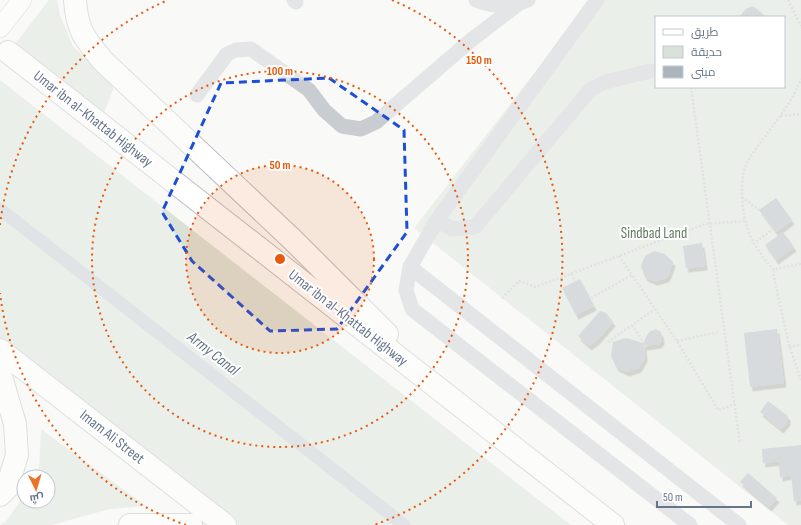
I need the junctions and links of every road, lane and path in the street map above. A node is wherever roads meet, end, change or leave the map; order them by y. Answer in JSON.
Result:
{"nodes":[{"id":1,"x":22,"y":0,"type":"edge"},
{"id":2,"x":75,"y":0,"type":"edge"},
{"id":3,"x":476,"y":0,"type":"edge"},
{"id":4,"x":597,"y":0,"type":"edge"},
{"id":5,"x":788,"y":0,"type":"edge"},
{"id":6,"x":522,"y":2,"type":"edge"},
{"id":7,"x":801,"y":26,"type":"edge"},
{"id":8,"x":0,"y":28,"type":"edge"},
{"id":9,"x":8,"y":52,"type":"dead end"},
{"id":10,"x":650,"y":71,"type":"dead end"},
{"id":11,"x":801,"y":79,"type":"edge"},
{"id":12,"x":691,"y":88,"type":"edge"},
{"id":13,"x":197,"y":94,"type":"dead end"},
{"id":14,"x":801,"y":114,"type":"edge"},
{"id":15,"x":781,"y":116,"type":"junction"},
{"id":16,"x":742,"y":197,"type":"junction"},
{"id":17,"x":759,"y":210,"type":"dead end"},
{"id":18,"x":437,"y":220,"type":"junction"},
{"id":19,"x":744,"y":221,"type":"junction"},
{"id":20,"x":711,"y":224,"type":"junction"},
{"id":21,"x":773,"y":229,"type":"dead end"},
{"id":22,"x":753,"y":244,"type":"junction"},
{"id":23,"x":619,"y":256,"type":"junction"},
{"id":24,"x":801,"y":264,"type":"edge"},
{"id":25,"x":410,"y":267,"type":"junction"},
{"id":26,"x":774,"y":270,"type":"junction"},
{"id":27,"x":571,"y":274,"type":"junction"},
{"id":28,"x":632,"y":275,"type":"junction"},
{"id":29,"x":575,"y":281,"type":"dead end"},
{"id":30,"x":502,"y":298,"type":"dead end"},
{"id":31,"x":591,"y":298,"type":"dead end"},
{"id":32,"x":655,"y":309,"type":"junction"},
{"id":33,"x":632,"y":325,"type":"junction"},
{"id":34,"x":719,"y":332,"type":"dead end"},
{"id":35,"x":677,"y":341,"type":"junction"},
{"id":36,"x":608,"y":342,"type":"dead end"},
{"id":37,"x":801,"y":345,"type":"edge"},
{"id":38,"x":790,"y":347,"type":"junction"},
{"id":39,"x":648,"y":348,"type":"dead end"},
{"id":40,"x":0,"y":350,"type":"edge"},
{"id":41,"x":0,"y":373,"type":"edge"},
{"id":42,"x":801,"y":380,"type":"edge"},
{"id":43,"x":453,"y":400,"type":"junction"},
{"id":44,"x":735,"y":404,"type":"junction"},
{"id":45,"x":740,"y":444,"type":"dead end"},
{"id":46,"x":0,"y":495,"type":"edge"},
{"id":47,"x":130,"y":525,"type":"edge"},
{"id":48,"x":191,"y":525,"type":"edge"},
{"id":49,"x":225,"y":525,"type":"edge"},
{"id":50,"x":613,"y":525,"type":"edge"},
{"id":51,"x":690,"y":525,"type":"edge"},
{"id":52,"x":739,"y":525,"type":"edge"}],
"edges":[{"from":1,"to":8,"type":"main road"},
{"from":2,"to":43,"type":"highway"},
{"from":3,"to":6,"type":"lane"},
{"from":4,"to":18,"type":"lane"},
{"from":5,"to":7,"type":"path"},
{"from":6,"to":13,"type":"lane"},
{"from":9,"to":43,"type":"highway","name":"Umar ibn al-Khattab Highway"},
{"from":10,"to":18,"type":"lane"},
{"from":11,"to":15,"type":"path"},
{"from":12,"to":20,"type":"path"},
{"from":14,"to":15,"type":"path"},
{"from":15,"to":16,"type":"path"},
{"from":16,"to":17,"type":"path"},
{"from":16,"to":19,"type":"path"},
{"from":18,"to":25,"type":"lane"},
{"from":19,"to":20,"type":"path"},
{"from":19,"to":22,"type":"path"},
{"from":20,"to":23,"type":"path"},
{"from":20,"to":44,"type":"path"},
{"from":21,"to":22,"type":"path"},
{"from":22,"to":26,"type":"path"},
{"from":23,"to":27,"type":"path"},
{"from":23,"to":28,"type":"path"},
{"from":24,"to":26,"type":"path"},
{"from":25,"to":51,"type":"lane"},
{"from":25,"to":52,"type":"lane"},
{"from":26,"to":38,"type":"path"},
{"from":27,"to":29,"type":"path"},
{"from":27,"to":30,"type":"path"},
{"from":28,"to":31,"type":"path"},
{"from":28,"to":32,"type":"path"},
{"from":32,"to":33,"type":"path"},
{"from":32,"to":35,"type":"path"},
{"from":33,"to":36,"type":"path"},
{"from":33,"to":39,"type":"path"},
{"from":34,"to":35,"type":"path"},
{"from":35,"to":44,"type":"path"},
{"from":37,"to":38,"type":"path"},
{"from":38,"to":42,"type":"path"},
{"from":40,"to":49,"type":"highway","name":"Imam Ali Street"},
{"from":41,"to":46,"type":"highway"},
{"from":43,"to":50,"type":"highway","name":"Umar ibn al-Khattab Highway"},
{"from":44,"to":45,"type":"path"},
{"from":47,"to":48,"type":"highway"}]}
